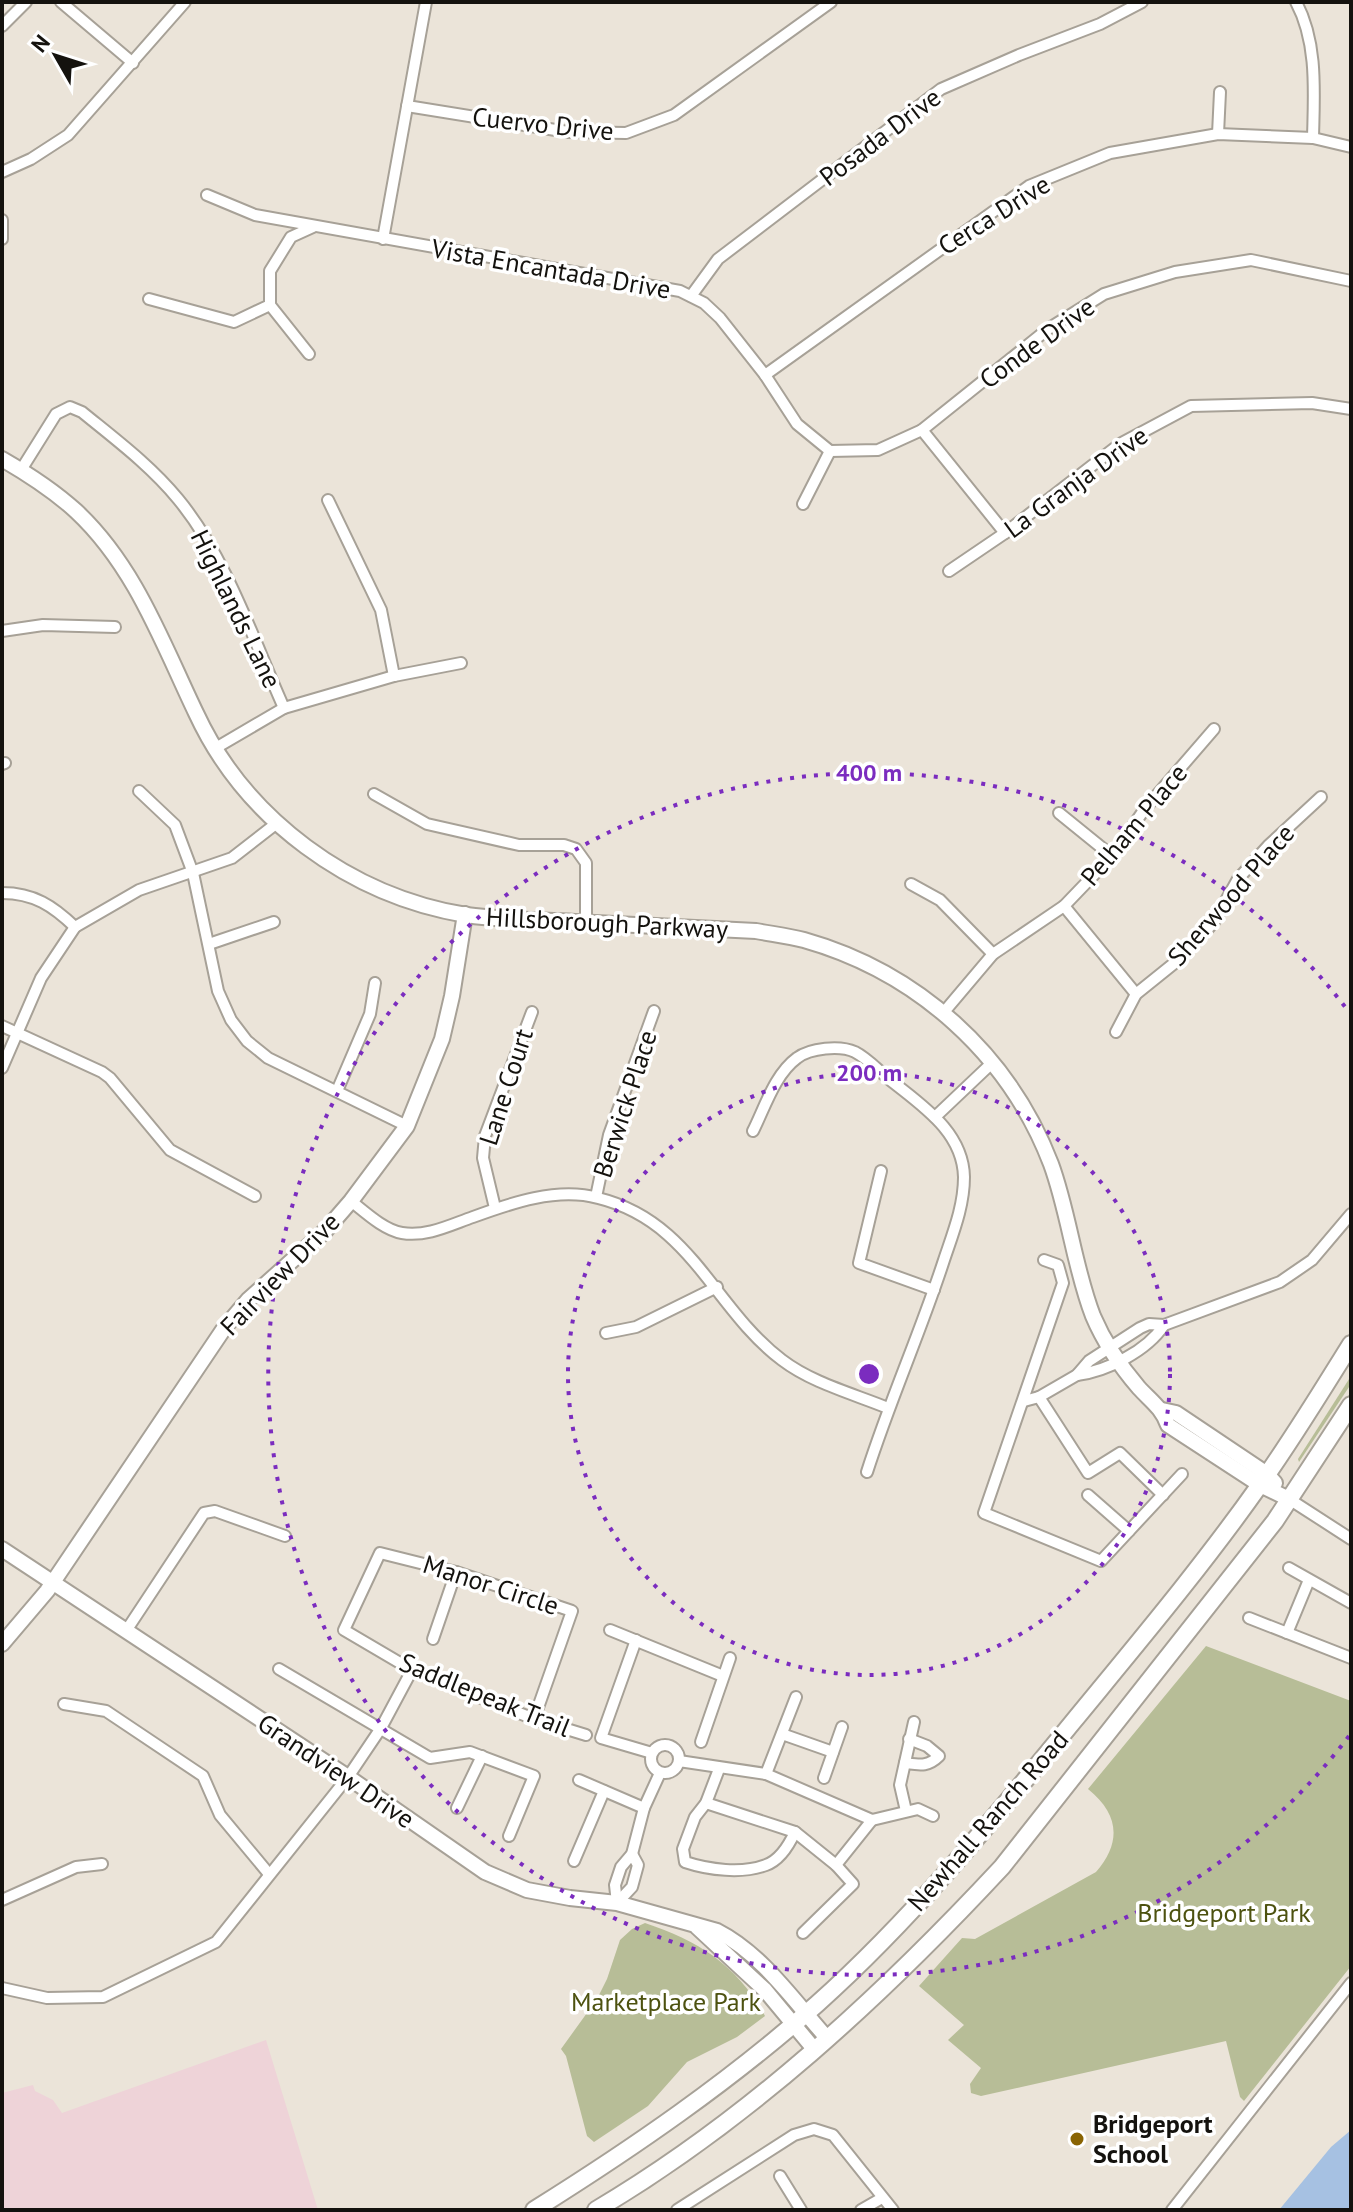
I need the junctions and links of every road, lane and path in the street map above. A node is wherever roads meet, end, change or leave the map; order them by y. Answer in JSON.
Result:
{"nodes":[{"id":1,"x":26,"y":2,"type":"edge"},
{"id":2,"x":61,"y":2,"type":"edge"},
{"id":3,"x":185,"y":2,"type":"edge"},
{"id":4,"x":426,"y":2,"type":"edge"},
{"id":5,"x":831,"y":2,"type":"edge"},
{"id":6,"x":1142,"y":2,"type":"edge"},
{"id":7,"x":1296,"y":2,"type":"edge"},
{"id":8,"x":2,"y":26,"type":"edge"},
{"id":9,"x":133,"y":63,"type":"junction"},
{"id":10,"x":1220,"y":92,"type":"dead end"},
{"id":11,"x":407,"y":106,"type":"junction"},
{"id":12,"x":1218,"y":134,"type":"junction"},
{"id":13,"x":1313,"y":138,"type":"junction"},
{"id":14,"x":1351,"y":147,"type":"edge"},
{"id":15,"x":2,"y":172,"type":"edge"},
{"id":16,"x":207,"y":195,"type":"dead end"},
{"id":17,"x":2,"y":220,"type":"edge"},
{"id":18,"x":313,"y":227,"type":"junction"},
{"id":19,"x":2,"y":239,"type":"edge"},
{"id":20,"x":383,"y":239,"type":"junction"},
{"id":21,"x":1351,"y":281,"type":"edge"},
{"id":22,"x":691,"y":296,"type":"junction"},
{"id":23,"x":149,"y":299,"type":"dead end"},
{"id":24,"x":270,"y":305,"type":"junction"},
{"id":25,"x":309,"y":354,"type":"dead end"},
{"id":26,"x":765,"y":375,"type":"junction"},
{"id":27,"x":1351,"y":409,"type":"edge"},
{"id":28,"x":922,"y":430,"type":"junction"},
{"id":29,"x":830,"y":451,"type":"junction"},
{"id":30,"x":2,"y":459,"type":"edge"},
{"id":31,"x":21,"y":470,"type":"junction"},
{"id":32,"x":328,"y":500,"type":"dead end"},
{"id":33,"x":803,"y":504,"type":"dead end"},
{"id":34,"x":1005,"y":533,"type":"junction"},
{"id":35,"x":949,"y":571,"type":"dead end"},
{"id":36,"x":115,"y":627,"type":"dead end"},
{"id":37,"x":2,"y":631,"type":"edge"},
{"id":38,"x":461,"y":663,"type":"dead end"},
{"id":39,"x":394,"y":676,"type":"junction"},
{"id":40,"x":284,"y":708,"type":"junction"},
{"id":41,"x":1214,"y":729,"type":"dead end"},
{"id":42,"x":214,"y":749,"type":"junction"},
{"id":43,"x":139,"y":791,"type":"dead end"},
{"id":44,"x":374,"y":794,"type":"dead end"},
{"id":45,"x":1321,"y":797,"type":"dead end"},
{"id":46,"x":1059,"y":813,"type":"dead end"},
{"id":47,"x":277,"y":823,"type":"junction"},
{"id":48,"x":1112,"y":856,"type":"junction"},
{"id":49,"x":193,"y":873,"type":"junction"},
{"id":50,"x":911,"y":884,"type":"dead end"},
{"id":51,"x":2,"y":893,"type":"edge"},
{"id":52,"x":1064,"y":906,"type":"junction"},
{"id":53,"x":465,"y":914,"type":"junction"},
{"id":54,"x":274,"y":922,"type":"dead end"},
{"id":55,"x":586,"y":923,"type":"junction"},
{"id":56,"x":75,"y":927,"type":"junction"},
{"id":57,"x":209,"y":944,"type":"junction"},
{"id":58,"x":993,"y":954,"type":"junction"},
{"id":59,"x":375,"y":983,"type":"dead end"},
{"id":60,"x":1136,"y":994,"type":"junction"},
{"id":61,"x":654,"y":1011,"type":"dead end"},
{"id":62,"x":532,"y":1012,"type":"dead end"},
{"id":63,"x":944,"y":1012,"type":"junction"},
{"id":64,"x":2,"y":1026,"type":"edge"},
{"id":65,"x":1116,"y":1032,"type":"dead end"},
{"id":66,"x":17,"y":1033,"type":"junction"},
{"id":67,"x":993,"y":1062,"type":"junction"},
{"id":68,"x":2,"y":1068,"type":"edge"},
{"id":69,"x":337,"y":1091,"type":"junction"},
{"id":70,"x":935,"y":1117,"type":"junction"},
{"id":71,"x":407,"y":1126,"type":"junction"},
{"id":72,"x":753,"y":1131,"type":"dead end"},
{"id":73,"x":881,"y":1171,"type":"dead end"},
{"id":74,"x":255,"y":1196,"type":"dead end"},
{"id":75,"x":596,"y":1197,"type":"junction"},
{"id":76,"x":351,"y":1201,"type":"junction"},
{"id":77,"x":495,"y":1208,"type":"junction"},
{"id":78,"x":1351,"y":1214,"type":"edge"},
{"id":79,"x":1044,"y":1260,"type":"dead end"},
{"id":80,"x":717,"y":1287,"type":"junction"},
{"id":81,"x":934,"y":1290,"type":"junction"},
{"id":82,"x":1164,"y":1325,"type":"junction"},
{"id":83,"x":606,"y":1333,"type":"dead end"},
{"id":84,"x":1351,"y":1344,"type":"edge"},
{"id":85,"x":1113,"y":1354,"type":"junction"},
{"id":86,"x":1039,"y":1397,"type":"junction"},
{"id":87,"x":1024,"y":1401,"type":"junction"},
{"id":88,"x":1351,"y":1405,"type":"edge"},
{"id":89,"x":888,"y":1408,"type":"junction"},
{"id":90,"x":867,"y":1472,"type":"dead end"},
{"id":91,"x":1182,"y":1474,"type":"dead end"},
{"id":92,"x":1264,"y":1480,"type":"junction"},
{"id":93,"x":1088,"y":1495,"type":"dead end"},
{"id":94,"x":1163,"y":1495,"type":"junction"},
{"id":95,"x":1289,"y":1499,"type":"junction"},
{"id":96,"x":1129,"y":1531,"type":"junction"},
{"id":97,"x":285,"y":1536,"type":"dead end"},
{"id":98,"x":1351,"y":1539,"type":"edge"},
{"id":99,"x":2,"y":1549,"type":"edge"},
{"id":100,"x":1289,"y":1568,"type":"dead end"},
{"id":101,"x":456,"y":1572,"type":"junction"},
{"id":102,"x":1309,"y":1580,"type":"junction"},
{"id":103,"x":53,"y":1582,"type":"junction"},
{"id":104,"x":1351,"y":1603,"type":"edge"},
{"id":105,"x":1249,"y":1618,"type":"dead end"},
{"id":106,"x":344,"y":1630,"type":"joint"},
{"id":107,"x":610,"y":1630,"type":"dead end"},
{"id":108,"x":126,"y":1631,"type":"junction"},
{"id":109,"x":1287,"y":1633,"type":"junction"},
{"id":110,"x":433,"y":1639,"type":"dead end"},
{"id":111,"x":636,"y":1640,"type":"junction"},
{"id":112,"x":2,"y":1644,"type":"edge"},
{"id":113,"x":730,"y":1658,"type":"dead end"},
{"id":114,"x":1351,"y":1658,"type":"edge"},
{"id":115,"x":279,"y":1669,"type":"dead end"},
{"id":116,"x":412,"y":1670,"type":"junction"},
{"id":117,"x":723,"y":1676,"type":"junction"},
{"id":118,"x":796,"y":1697,"type":"dead end"},
{"id":119,"x":64,"y":1704,"type":"dead end"},
{"id":120,"x":534,"y":1719,"type":"junction"},
{"id":121,"x":914,"y":1722,"type":"dead end"},
{"id":122,"x":842,"y":1727,"type":"dead end"},
{"id":123,"x":381,"y":1728,"type":"junction"},
{"id":124,"x":782,"y":1734,"type":"junction"},
{"id":125,"x":586,"y":1735,"type":"dead end"},
{"id":126,"x":909,"y":1739,"type":"junction"},
{"id":127,"x":701,"y":1742,"type":"dead end"},
{"id":128,"x":833,"y":1752,"type":"junction"},
{"id":129,"x":652,"y":1753,"type":"junction"},
{"id":130,"x":482,"y":1756,"type":"junction"},
{"id":131,"x":679,"y":1761,"type":"junction"},
{"id":132,"x":905,"y":1763,"type":"junction"},
{"id":133,"x":719,"y":1769,"type":"junction"},
{"id":134,"x":660,"y":1773,"type":"junction"},
{"id":135,"x":766,"y":1774,"type":"junction"},
{"id":136,"x":348,"y":1777,"type":"junction"},
{"id":137,"x":824,"y":1778,"type":"dead end"},
{"id":138,"x":579,"y":1780,"type":"dead end"},
{"id":139,"x":604,"y":1791,"type":"junction"},
{"id":140,"x":706,"y":1803,"type":"junction"},
{"id":141,"x":457,"y":1808,"type":"dead end"},
{"id":142,"x":644,"y":1808,"type":"junction"},
{"id":143,"x":906,"y":1811,"type":"junction"},
{"id":144,"x":933,"y":1816,"type":"dead end"},
{"id":145,"x":872,"y":1820,"type":"junction"},
{"id":146,"x":795,"y":1832,"type":"junction"},
{"id":147,"x":509,"y":1836,"type":"dead end"},
{"id":148,"x":632,"y":1854,"type":"junction"},
{"id":149,"x":574,"y":1861,"type":"dead end"},
{"id":150,"x":102,"y":1864,"type":"dead end"},
{"id":151,"x":836,"y":1865,"type":"junction"},
{"id":152,"x":269,"y":1874,"type":"junction"},
{"id":153,"x":2,"y":1900,"type":"edge"},
{"id":154,"x":617,"y":1903,"type":"junction"},
{"id":155,"x":803,"y":1933,"type":"dead end"},
{"id":156,"x":1351,"y":1983,"type":"edge"},
{"id":157,"x":2,"y":1988,"type":"edge"},
{"id":158,"x":799,"y":2019,"type":"junction"},
{"id":159,"x":820,"y":2044,"type":"junction"},
{"id":160,"x":780,"y":2176,"type":"dead end"},
{"id":161,"x":882,"y":2198,"type":"junction"},
{"id":162,"x":534,"y":2210,"type":"edge"},
{"id":163,"x":596,"y":2210,"type":"edge"},
{"id":164,"x":677,"y":2210,"type":"edge"},
{"id":165,"x":801,"y":2210,"type":"edge"},
{"id":166,"x":861,"y":2210,"type":"edge"},
{"id":167,"x":893,"y":2210,"type":"edge"},
{"id":168,"x":1172,"y":2210,"type":"edge"}],
"edges":[{"from":1,"to":8,"type":"street"},
{"from":2,"to":9,"type":"street"},
{"from":3,"to":9,"type":"street"},
{"from":4,"to":11,"type":"street"},
{"from":5,"to":11,"type":"street","name":"Cuervo Drive"},
{"from":6,"to":22,"type":"street","name":"Posada Drive"},
{"from":7,"to":13,"type":"street"},
{"from":9,"to":15,"type":"street"},
{"from":10,"to":12,"type":"street"},
{"from":11,"to":20,"type":"street"},
{"from":12,"to":13,"type":"street","name":"Cerca Drive"},
{"from":12,"to":26,"type":"street","name":"Cerca Drive"},
{"from":13,"to":14,"type":"street","name":"Cerca Drive"},
{"from":16,"to":18,"type":"street","name":"Vista Encantada Drive"},
{"from":17,"to":19,"type":"street"},
{"from":18,"to":20,"type":"street","name":"Vista Encantada Drive"},
{"from":18,"to":24,"type":"street"},
{"from":20,"to":22,"type":"street","name":"Vista Encantada Drive"},
{"from":21,"to":28,"type":"street","name":"Conde Drive"},
{"from":22,"to":26,"type":"street","name":"Vista Encantada Drive"},
{"from":23,"to":24,"type":"street"},
{"from":24,"to":25,"type":"street"},
{"from":26,"to":29,"type":"street","name":"Vista Encantada Drive"},
{"from":27,"to":34,"type":"street","name":"La Granja Drive"},
{"from":28,"to":29,"type":"street","name":"Conde Drive"},
{"from":28,"to":34,"type":"street"},
{"from":29,"to":33,"type":"street"},
{"from":30,"to":31,"type":"street","name":"Hillsborough Parkway"},
{"from":31,"to":40,"type":"street","name":"Highlands Lane"},
{"from":31,"to":42,"type":"street","name":"Hillsborough Parkway"},
{"from":32,"to":39,"type":"street"},
{"from":34,"to":35,"type":"street","name":"La Granja Drive"},
{"from":36,"to":37,"type":"street"},
{"from":38,"to":39,"type":"street"},
{"from":39,"to":40,"type":"street"},
{"from":40,"to":42,"type":"street"},
{"from":41,"to":48,"type":"street","name":"Pelham Place"},
{"from":42,"to":47,"type":"street","name":"Hillsborough Parkway"},
{"from":43,"to":49,"type":"street"},
{"from":44,"to":55,"type":"street"},
{"from":45,"to":60,"type":"street","name":"Sherwood Place"},
{"from":46,"to":48,"type":"street"},
{"from":47,"to":49,"type":"street"},
{"from":47,"to":53,"type":"street","name":"Hillsborough Parkway"},
{"from":48,"to":52,"type":"street","name":"Pelham Place"},
{"from":49,"to":56,"type":"street"},
{"from":49,"to":57,"type":"street"},
{"from":50,"to":58,"type":"street"},
{"from":51,"to":56,"type":"street"},
{"from":52,"to":58,"type":"street","name":"Pelham Place"},
{"from":52,"to":60,"type":"street"},
{"from":53,"to":55,"type":"street","name":"Hillsborough Parkway"},
{"from":53,"to":71,"type":"street","name":"Fairview Drive"},
{"from":54,"to":57,"type":"street"},
{"from":55,"to":63,"type":"street","name":"Hillsborough Parkway"},
{"from":56,"to":66,"type":"street"},
{"from":57,"to":69,"type":"street"},
{"from":58,"to":63,"type":"street","name":"Pelham Place"},
{"from":59,"to":69,"type":"street"},
{"from":60,"to":65,"type":"street","name":"Sherwood Place"},
{"from":61,"to":75,"type":"street","name":"Berwick Place"},
{"from":62,"to":77,"type":"street","name":"Lane Court"},
{"from":63,"to":67,"type":"street","name":"Hillsborough Parkway"},
{"from":64,"to":66,"type":"street"},
{"from":66,"to":68,"type":"street"},
{"from":66,"to":74,"type":"street"},
{"from":67,"to":70,"type":"street"},
{"from":67,"to":85,"type":"street","name":"Hillsborough Parkway"},
{"from":69,"to":71,"type":"street"},
{"from":70,"to":72,"type":"street"},
{"from":70,"to":81,"type":"street"},
{"from":71,"to":76,"type":"street","name":"Fairview Drive"},
{"from":73,"to":81,"type":"street"},
{"from":75,"to":77,"type":"street"},
{"from":75,"to":80,"type":"street"},
{"from":76,"to":77,"type":"street"},
{"from":76,"to":103,"type":"street","name":"Fairview Drive"},
{"from":78,"to":82,"type":"street"},
{"from":79,"to":87,"type":"street"},
{"from":80,"to":83,"type":"street"},
{"from":80,"to":89,"type":"street"},
{"from":81,"to":89,"type":"street"},
{"from":82,"to":85,"type":"street"},
{"from":82,"to":85,"type":"street"},
{"from":84,"to":92,"type":"main road","name":"Newhall Ranch Road"},
{"from":85,"to":86,"type":"street"},
{"from":85,"to":92,"type":"street","name":"Hillsborough Parkway"},
{"from":86,"to":87,"type":"street"},
{"from":86,"to":94,"type":"street"},
{"from":87,"to":96,"type":"street"},
{"from":88,"to":95,"type":"main road","name":"Newhall Ranch Road"},
{"from":89,"to":90,"type":"street"},
{"from":91,"to":94,"type":"street"},
{"from":92,"to":95,"type":"street","name":"Hillsborough Parkway"},
{"from":92,"to":158,"type":"main road","name":"Newhall Ranch Road"},
{"from":93,"to":96,"type":"street"},
{"from":94,"to":96,"type":"street"},
{"from":95,"to":98,"type":"street"},
{"from":95,"to":159,"type":"main road","name":"Newhall Ranch Road"},
{"from":97,"to":108,"type":"street"},
{"from":99,"to":103,"type":"street","name":"Grandview Drive"},
{"from":100,"to":102,"type":"street"},
{"from":101,"to":106,"type":"street","name":"Manor Circle"},
{"from":101,"to":110,"type":"street"},
{"from":101,"to":120,"type":"street","name":"Manor Circle"},
{"from":102,"to":104,"type":"street"},
{"from":102,"to":109,"type":"street"},
{"from":103,"to":108,"type":"street","name":"Grandview Drive"},
{"from":103,"to":112,"type":"street","name":"Fairview Drive"},
{"from":105,"to":109,"type":"street"},
{"from":106,"to":116,"type":"street","name":"Saddlepeak Trail"},
{"from":107,"to":111,"type":"street"},
{"from":108,"to":136,"type":"street","name":"Grandview Drive"},
{"from":109,"to":114,"type":"street"},
{"from":111,"to":117,"type":"street"},
{"from":111,"to":129,"type":"street"},
{"from":113,"to":117,"type":"street"},
{"from":115,"to":123,"type":"street"},
{"from":116,"to":120,"type":"street","name":"Saddlepeak Trail"},
{"from":116,"to":123,"type":"street"},
{"from":117,"to":127,"type":"street"},
{"from":118,"to":124,"type":"street"},
{"from":119,"to":152,"type":"street"},
{"from":120,"to":125,"type":"street","name":"Saddlepeak Trail"},
{"from":121,"to":126,"type":"street"},
{"from":122,"to":128,"type":"street"},
{"from":123,"to":130,"type":"street"},
{"from":123,"to":136,"type":"street"},
{"from":124,"to":128,"type":"street"},
{"from":124,"to":135,"type":"street"},
{"from":126,"to":132,"type":"street"},
{"from":126,"to":132,"type":"street"},
{"from":128,"to":137,"type":"street"},
{"from":129,"to":131,"type":"street"},
{"from":129,"to":134,"type":"street"},
{"from":130,"to":141,"type":"street"},
{"from":130,"to":147,"type":"street"},
{"from":131,"to":133,"type":"street"},
{"from":131,"to":134,"type":"street"},
{"from":132,"to":143,"type":"street"},
{"from":133,"to":135,"type":"street"},
{"from":133,"to":140,"type":"street"},
{"from":134,"to":142,"type":"street"},
{"from":135,"to":145,"type":"street"},
{"from":136,"to":152,"type":"street"},
{"from":136,"to":154,"type":"street","name":"Grandview Drive"},
{"from":138,"to":139,"type":"street"},
{"from":139,"to":142,"type":"street"},
{"from":139,"to":149,"type":"street"},
{"from":140,"to":146,"type":"street"},
{"from":140,"to":146,"type":"street"},
{"from":142,"to":148,"type":"street"},
{"from":143,"to":144,"type":"street"},
{"from":143,"to":145,"type":"street"},
{"from":145,"to":151,"type":"street"},
{"from":146,"to":151,"type":"street"},
{"from":148,"to":154,"type":"street"},
{"from":148,"to":154,"type":"street"},
{"from":150,"to":153,"type":"street"},
{"from":151,"to":155,"type":"street"},
{"from":152,"to":157,"type":"street"},
{"from":154,"to":158,"type":"street","name":"Grandview Drive"},
{"from":156,"to":168,"type":"street"},
{"from":158,"to":159,"type":"street","name":"Grandview Drive"},
{"from":158,"to":162,"type":"main road","name":"Newhall Ranch Road"},
{"from":159,"to":163,"type":"main road","name":"Newhall Ranch Road"},
{"from":160,"to":165,"type":"street"},
{"from":161,"to":164,"type":"street"},
{"from":161,"to":166,"type":"street"},
{"from":161,"to":167,"type":"street"}]}
